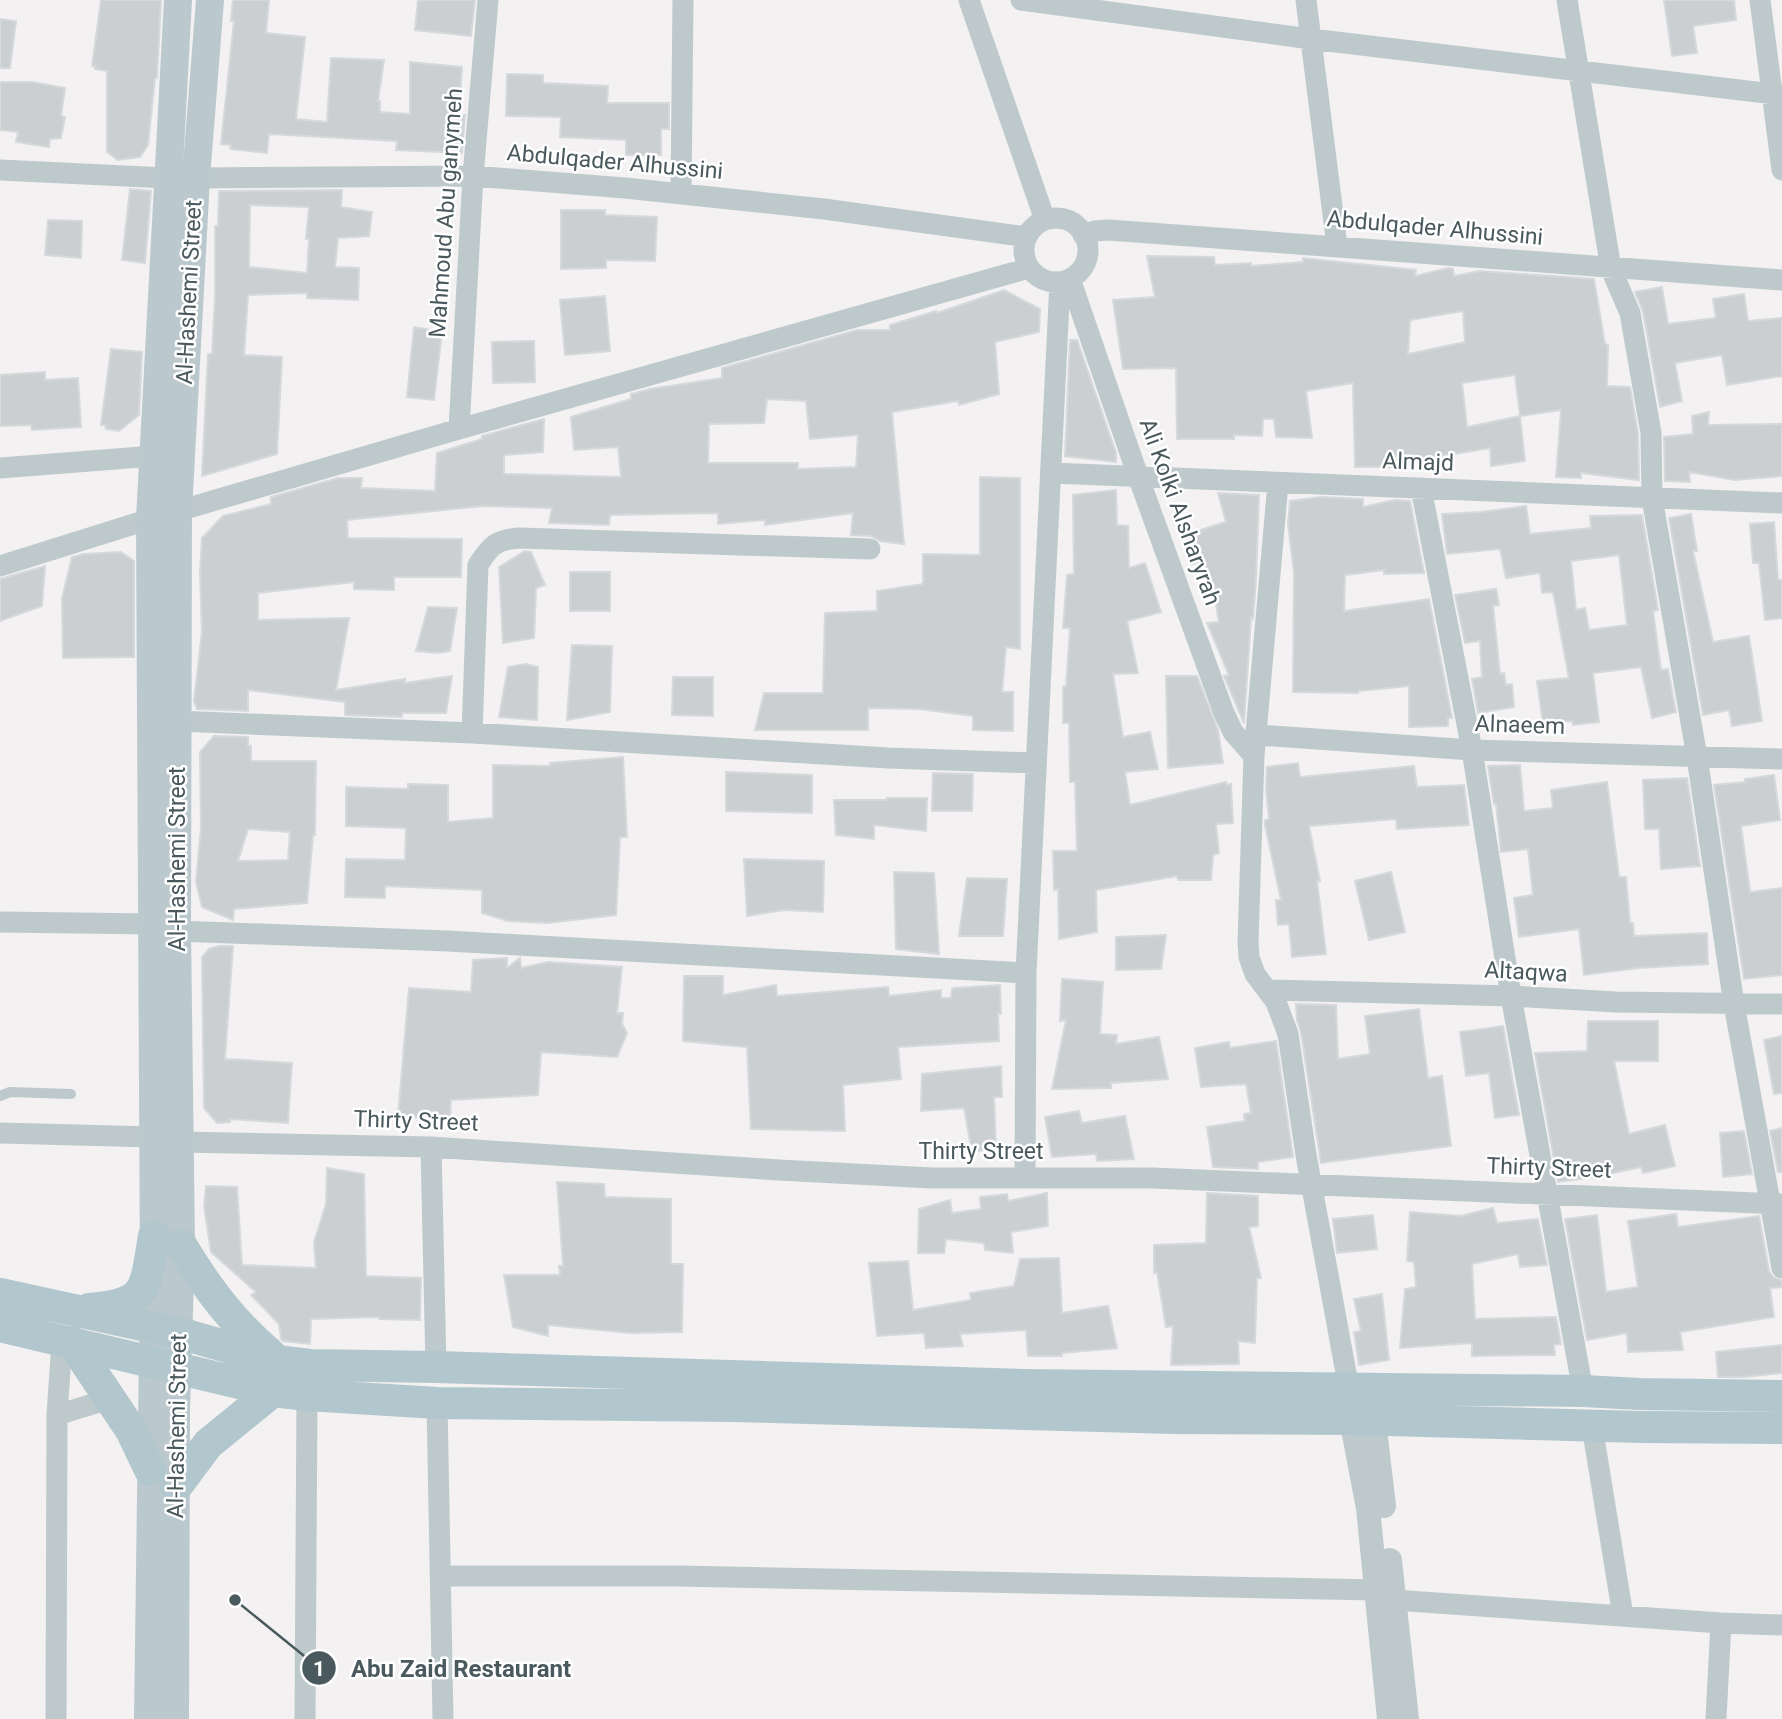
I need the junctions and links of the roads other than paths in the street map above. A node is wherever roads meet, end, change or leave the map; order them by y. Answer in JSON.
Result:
{"nodes":[{"id":1,"x":178,"y":0,"type":"edge"},
{"id":2,"x":210,"y":0,"type":"edge"},
{"id":3,"x":488,"y":0,"type":"edge"},
{"id":4,"x":682,"y":0,"type":"edge"},
{"id":5,"x":969,"y":0,"type":"edge"},
{"id":6,"x":1021,"y":0,"type":"edge"},
{"id":7,"x":1306,"y":0,"type":"edge"},
{"id":8,"x":1567,"y":0,"type":"edge"},
{"id":9,"x":1760,"y":0,"type":"edge"},
{"id":10,"x":1311,"y":39,"type":"junction"},
{"id":11,"x":1579,"y":72,"type":"junction"},
{"id":12,"x":1777,"y":95,"type":"edge"},
{"id":13,"x":0,"y":170,"type":"edge"},
{"id":14,"x":1782,"y":170,"type":"edge"},
{"id":15,"x":473,"y":176,"type":"junction"},
{"id":16,"x":167,"y":178,"type":"junction"},
{"id":17,"x":195,"y":178,"type":"junction"},
{"id":18,"x":681,"y":194,"type":"junction"},
{"id":19,"x":1045,"y":220,"type":"junction"},
{"id":20,"x":1083,"y":235,"type":"junction"},
{"id":21,"x":1027,"y":237,"type":"junction"},
{"id":22,"x":1337,"y":246,"type":"junction"},
{"id":23,"x":1030,"y":268,"type":"junction"},
{"id":24,"x":1611,"y":269,"type":"junction"},
{"id":25,"x":1065,"y":280,"type":"junction"},
{"id":26,"x":1782,"y":280,"type":"edge"},
{"id":27,"x":459,"y":429,"type":"junction"},
{"id":28,"x":153,"y":456,"type":"junction"},
{"id":29,"x":0,"y":468,"type":"edge"},
{"id":30,"x":1052,"y":473,"type":"junction"},
{"id":31,"x":1138,"y":476,"type":"junction"},
{"id":32,"x":1278,"y":483,"type":"junction"},
{"id":33,"x":1421,"y":488,"type":"junction"},
{"id":34,"x":1652,"y":498,"type":"junction"},
{"id":35,"x":1782,"y":503,"type":"edge"},
{"id":36,"x":178,"y":512,"type":"junction"},
{"id":37,"x":150,"y":519,"type":"junction"},
{"id":38,"x":870,"y":549,"type":"dead end"},
{"id":39,"x":0,"y":566,"type":"edge"},
{"id":40,"x":177,"y":721,"type":"junction"},
{"id":41,"x":472,"y":733,"type":"junction"},
{"id":42,"x":1256,"y":745,"type":"junction"},
{"id":43,"x":1472,"y":750,"type":"junction"},
{"id":44,"x":1697,"y":757,"type":"junction"},
{"id":45,"x":1782,"y":759,"type":"edge"},
{"id":46,"x":1035,"y":763,"type":"junction"},
{"id":47,"x":0,"y":922,"type":"edge"},
{"id":48,"x":164,"y":928,"type":"junction"},
{"id":49,"x":1026,"y":973,"type":"junction"},
{"id":50,"x":1268,"y":990,"type":"junction"},
{"id":51,"x":1510,"y":996,"type":"junction"},
{"id":52,"x":1734,"y":1004,"type":"junction"},
{"id":53,"x":1782,"y":1004,"type":"edge"},
{"id":54,"x":71,"y":1094,"type":"dead end"},
{"id":55,"x":0,"y":1096,"type":"edge"},
{"id":56,"x":0,"y":1133,"type":"edge"},
{"id":57,"x":153,"y":1137,"type":"junction"},
{"id":58,"x":181,"y":1142,"type":"junction"},
{"id":59,"x":431,"y":1147,"type":"junction"},
{"id":60,"x":1024,"y":1177,"type":"junction"},
{"id":61,"x":1312,"y":1186,"type":"junction"},
{"id":62,"x":1546,"y":1194,"type":"junction"},
{"id":63,"x":1777,"y":1204,"type":"edge"},
{"id":64,"x":168,"y":1240,"type":"junction"},
{"id":65,"x":1782,"y":1268,"type":"edge"},
{"id":66,"x":0,"y":1294,"type":"edge"},
{"id":67,"x":74,"y":1310,"type":"junction"},
{"id":68,"x":0,"y":1326,"type":"edge"},
{"id":69,"x":166,"y":1330,"type":"junction"},
{"id":70,"x":67,"y":1342,"type":"junction"},
{"id":71,"x":165,"y":1365,"type":"junction"},
{"id":72,"x":436,"y":1367,"type":"junction"},
{"id":73,"x":275,"y":1376,"type":"junction"},
{"id":74,"x":1583,"y":1391,"type":"junction"},
{"id":75,"x":1640,"y":1394,"type":"junction"},
{"id":76,"x":307,"y":1395,"type":"junction"},
{"id":77,"x":1782,"y":1396,"type":"edge"},
{"id":78,"x":109,"y":1399,"type":"junction"},
{"id":79,"x":1023,"y":1399,"type":"junction"},
{"id":80,"x":438,"y":1402,"type":"junction"},
{"id":81,"x":1358,"y":1409,"type":"junction"},
{"id":82,"x":57,"y":1415,"type":"junction"},
{"id":83,"x":1592,"y":1426,"type":"junction"},
{"id":84,"x":1640,"y":1427,"type":"junction"},
{"id":85,"x":1782,"y":1428,"type":"edge"},
{"id":86,"x":163,"y":1478,"type":"junction"},
{"id":87,"x":440,"y":1576,"type":"junction"},
{"id":88,"x":1385,"y":1595,"type":"junction"},
{"id":89,"x":1623,"y":1616,"type":"junction"},
{"id":90,"x":1721,"y":1623,"type":"junction"},
{"id":91,"x":1782,"y":1625,"type":"edge"},
{"id":92,"x":56,"y":1719,"type":"edge"},
{"id":93,"x":148,"y":1719,"type":"edge"},
{"id":94,"x":175,"y":1719,"type":"edge"},
{"id":95,"x":305,"y":1719,"type":"edge"},
{"id":96,"x":443,"y":1719,"type":"edge"},
{"id":97,"x":1389,"y":1719,"type":"edge"},
{"id":98,"x":1407,"y":1719,"type":"edge"},
{"id":99,"x":1716,"y":1719,"type":"edge"}],
"edges":[{"from":1,"to":16,"type":"main road","name":"Al-Hashemi Street"},
{"from":2,"to":17,"type":"main road","name":"Al-Hashemi Street"},
{"from":3,"to":15,"type":"street","name":"Mahmoud Abu ganymeh"},
{"from":4,"to":18,"type":"street"},
{"from":5,"to":19,"type":"street"},
{"from":6,"to":10,"type":"street"},
{"from":7,"to":10,"type":"street"},
{"from":8,"to":11,"type":"street"},
{"from":9,"to":12,"type":"street"},
{"from":10,"to":11,"type":"street"},
{"from":10,"to":22,"type":"street"},
{"from":11,"to":12,"type":"street"},
{"from":11,"to":24,"type":"street"},
{"from":12,"to":14,"type":"street"},
{"from":13,"to":16,"type":"street"},
{"from":15,"to":17,"type":"street","name":"Abdulqader Alhussini"},
{"from":15,"to":18,"type":"street","name":"Abdulqader Alhussini"},
{"from":15,"to":27,"type":"street","name":"Mahmoud Abu ganymeh"},
{"from":16,"to":28,"type":"main road","name":"Al-Hashemi Street"},
{"from":17,"to":36,"type":"main road","name":"Al-Hashemi Street"},
{"from":18,"to":21,"type":"street","name":"Abdulqader Alhussini"},
{"from":19,"to":20,"type":"street"},
{"from":19,"to":21,"type":"street"},
{"from":20,"to":22,"type":"street","name":"Abdulqader Alhussini"},
{"from":20,"to":25,"type":"street"},
{"from":21,"to":23,"type":"street"},
{"from":22,"to":24,"type":"street","name":"Abdulqader Alhussini"},
{"from":23,"to":25,"type":"street"},
{"from":23,"to":27,"type":"street"},
{"from":24,"to":26,"type":"street","name":"Abdulqader Alhussini"},
{"from":24,"to":34,"type":"street"},
{"from":25,"to":30,"type":"street"},
{"from":25,"to":31,"type":"street","name":"Ali Kolki Alsharyrah"},
{"from":27,"to":36,"type":"street"},
{"from":28,"to":29,"type":"street"},
{"from":28,"to":37,"type":"main road","name":"Al-Hashemi Street"},
{"from":30,"to":31,"type":"street","name":"Almajd"},
{"from":30,"to":46,"type":"street"},
{"from":31,"to":32,"type":"street","name":"Almajd"},
{"from":31,"to":42,"type":"street","name":"Ali Kolki Alsharyrah"},
{"from":32,"to":33,"type":"street","name":"Almajd"},
{"from":32,"to":42,"type":"street"},
{"from":33,"to":34,"type":"street","name":"Almajd"},
{"from":33,"to":43,"type":"street"},
{"from":34,"to":35,"type":"street","name":"Almajd"},
{"from":34,"to":44,"type":"street"},
{"from":36,"to":37,"type":"main road"},
{"from":36,"to":40,"type":"main road","name":"Al-Hashemi Street"},
{"from":37,"to":39,"type":"street"},
{"from":37,"to":48,"type":"main road","name":"Al-Hashemi Street"},
{"from":38,"to":41,"type":"street"},
{"from":40,"to":41,"type":"street"},
{"from":40,"to":48,"type":"main road","name":"Al-Hashemi Street"},
{"from":41,"to":46,"type":"street"},
{"from":42,"to":43,"type":"street","name":"Alnaeem"},
{"from":42,"to":50,"type":"street"},
{"from":43,"to":44,"type":"street","name":"Alnaeem"},
{"from":43,"to":51,"type":"street"},
{"from":44,"to":45,"type":"street","name":"Alnaeem"},
{"from":44,"to":52,"type":"street"},
{"from":46,"to":49,"type":"street"},
{"from":47,"to":48,"type":"street"},
{"from":48,"to":49,"type":"street"},
{"from":48,"to":57,"type":"main road","name":"Al-Hashemi Street"},
{"from":48,"to":58,"type":"main road","name":"Al-Hashemi Street"},
{"from":49,"to":60,"type":"street"},
{"from":50,"to":51,"type":"street","name":"Altaqwa"},
{"from":50,"to":61,"type":"street"},
{"from":51,"to":52,"type":"street","name":"Altaqwa"},
{"from":51,"to":62,"type":"street"},
{"from":52,"to":53,"type":"street","name":"Altaqwa"},
{"from":52,"to":63,"type":"street"},
{"from":54,"to":55,"type":"lane"},
{"from":56,"to":57,"type":"street"},
{"from":57,"to":64,"type":"main road","name":"Al-Hashemi Street"},
{"from":58,"to":59,"type":"street","name":"Thirty Street"},
{"from":58,"to":64,"type":"main road","name":"Al-Hashemi Street"},
{"from":59,"to":60,"type":"street","name":"Thirty Street"},
{"from":59,"to":72,"type":"street"},
{"from":60,"to":61,"type":"street","name":"Thirty Street"},
{"from":61,"to":62,"type":"street","name":"Thirty Street"},
{"from":61,"to":81,"type":"street"},
{"from":62,"to":63,"type":"street","name":"Thirty Street"},
{"from":62,"to":74,"type":"street"},
{"from":63,"to":65,"type":"street"},
{"from":64,"to":67,"type":"main road"},
{"from":64,"to":69,"type":"main road","name":"Al-Hashemi Street"},
{"from":64,"to":73,"type":"main road"},
{"from":66,"to":67,"type":"main road"},
{"from":67,"to":69,"type":"main road"},
{"from":68,"to":70,"type":"main road"},
{"from":69,"to":71,"type":"main road","name":"Al-Hashemi Street"},
{"from":69,"to":73,"type":"main road"},
{"from":70,"to":71,"type":"main road"},
{"from":70,"to":78,"type":"main road"},
{"from":70,"to":82,"type":"street"},
{"from":71,"to":73,"type":"main road"},
{"from":71,"to":86,"type":"main road","name":"Al-Hashemi Street"},
{"from":72,"to":73,"type":"main road"},
{"from":72,"to":79,"type":"main road"},
{"from":73,"to":76,"type":"main road"},
{"from":73,"to":86,"type":"main road"},
{"from":74,"to":75,"type":"main road"},
{"from":74,"to":81,"type":"main road"},
{"from":75,"to":77,"type":"main road"},
{"from":75,"to":84,"type":"main road"},
{"from":76,"to":80,"type":"main road"},
{"from":76,"to":95,"type":"street"},
{"from":78,"to":82,"type":"street"},
{"from":78,"to":86,"type":"main road"},
{"from":79,"to":80,"type":"main road"},
{"from":79,"to":81,"type":"main road"},
{"from":80,"to":87,"type":"street"},
{"from":81,"to":83,"type":"main road"},
{"from":81,"to":88,"type":"street"},
{"from":82,"to":92,"type":"street"},
{"from":83,"to":84,"type":"main road"},
{"from":83,"to":89,"type":"street"},
{"from":84,"to":85,"type":"main road"},
{"from":86,"to":93,"type":"main road","name":"Al-Hashemi Street"},
{"from":86,"to":94,"type":"main road","name":"Al-Hashemi Street"},
{"from":87,"to":88,"type":"street"},
{"from":87,"to":96,"type":"street"},
{"from":88,"to":89,"type":"street"},
{"from":88,"to":97,"type":"street"},
{"from":88,"to":98,"type":"street"},
{"from":89,"to":90,"type":"street"},
{"from":90,"to":91,"type":"street"},
{"from":90,"to":99,"type":"street"}]}
